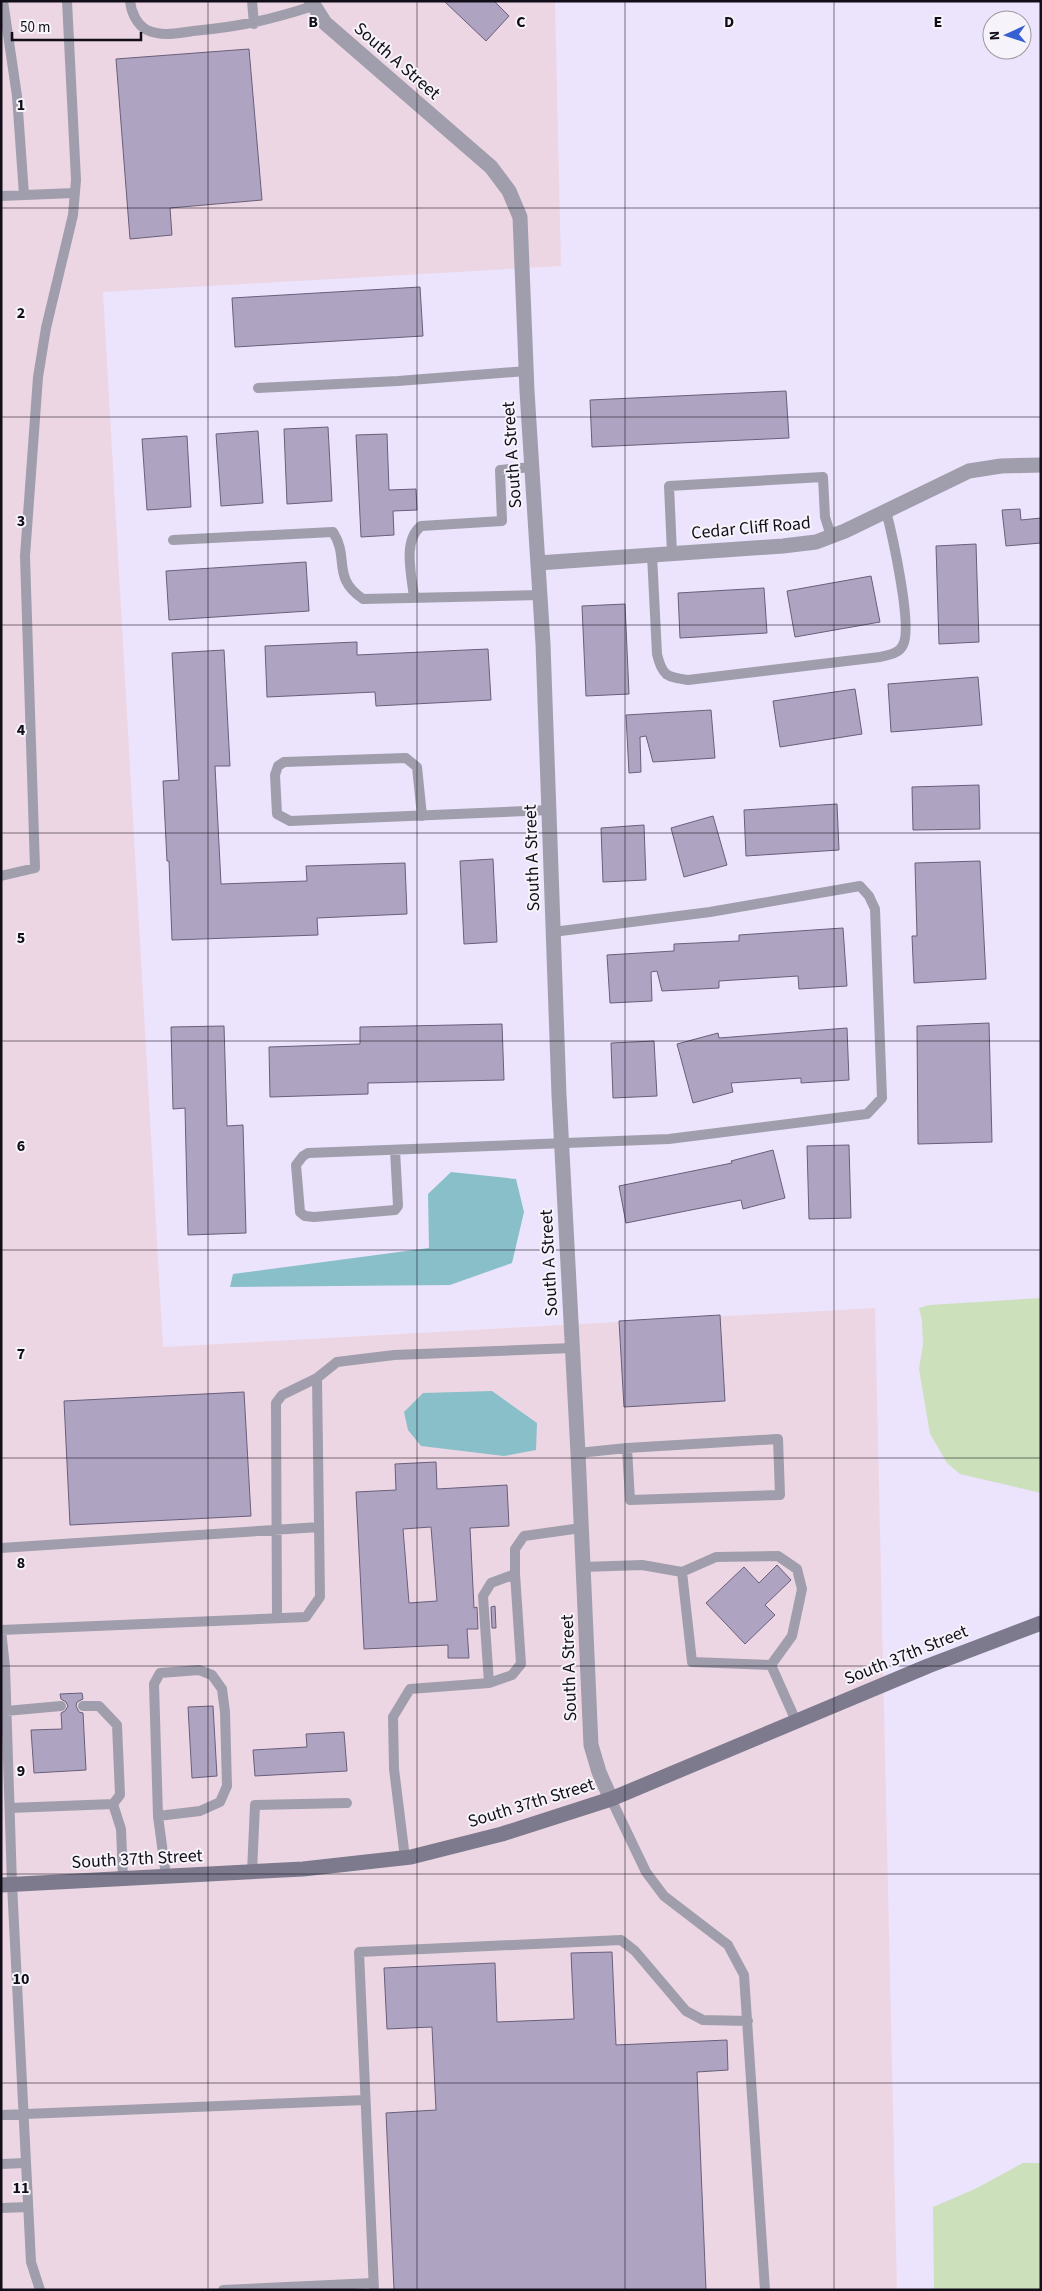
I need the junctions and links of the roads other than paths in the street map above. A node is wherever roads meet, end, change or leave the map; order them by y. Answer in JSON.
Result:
{"nodes":[{"id":1,"x":3,"y":1,"type":"edge"},
{"id":2,"x":67,"y":1,"type":"edge"},
{"id":3,"x":130,"y":1,"type":"edge"},
{"id":4,"x":252,"y":1,"type":"edge"},
{"id":5,"x":312,"y":3,"type":"edge"},
{"id":6,"x":254,"y":24,"type":"junction"},
{"id":7,"x":74,"y":194,"type":"junction"},
{"id":8,"x":1,"y":196,"type":"edge"},
{"id":9,"x":24,"y":196,"type":"junction"},
{"id":10,"x":526,"y":372,"type":"junction"},
{"id":11,"x":258,"y":388,"type":"dead end"},
{"id":12,"x":1041,"y":465,"type":"edge"},
{"id":13,"x":532,"y":467,"type":"junction"},
{"id":14,"x":886,"y":511,"type":"junction"},
{"id":15,"x":831,"y":536,"type":"junction"},
{"id":16,"x":173,"y":540,"type":"dead end"},
{"id":17,"x":672,"y":553,"type":"junction"},
{"id":18,"x":652,"y":555,"type":"junction"},
{"id":19,"x":538,"y":563,"type":"junction"},
{"id":20,"x":540,"y":595,"type":"junction"},
{"id":21,"x":414,"y":598,"type":"junction"},
{"id":22,"x":549,"y":810,"type":"junction"},
{"id":23,"x":422,"y":816,"type":"junction"},
{"id":24,"x":1,"y":876,"type":"edge"},
{"id":25,"x":553,"y":932,"type":"junction"},
{"id":26,"x":562,"y":1143,"type":"junction"},
{"id":27,"x":395,"y":1150,"type":"junction"},
{"id":28,"x":572,"y":1348,"type":"junction"},
{"id":29,"x":317,"y":1378,"type":"junction"},
{"id":30,"x":627,"y":1448,"type":"junction"},
{"id":31,"x":578,"y":1453,"type":"junction"},
{"id":32,"x":319,"y":1527,"type":"junction"},
{"id":33,"x":581,"y":1528,"type":"junction"},
{"id":34,"x":276,"y":1530,"type":"junction"},
{"id":35,"x":1,"y":1548,"type":"edge"},
{"id":36,"x":583,"y":1567,"type":"junction"},
{"id":37,"x":682,"y":1572,"type":"junction"},
{"id":38,"x":515,"y":1574,"type":"junction"},
{"id":39,"x":277,"y":1618,"type":"junction"},
{"id":40,"x":1041,"y":1623,"type":"edge"},
{"id":41,"x":1,"y":1630,"type":"edge"},
{"id":42,"x":771,"y":1665,"type":"junction"},
{"id":43,"x":489,"y":1682,"type":"junction"},
{"id":44,"x":61,"y":1706,"type":"dead end"},
{"id":45,"x":83,"y":1706,"type":"dead end"},
{"id":46,"x":6,"y":1711,"type":"junction"},
{"id":47,"x":796,"y":1721,"type":"junction"},
{"id":48,"x":611,"y":1798,"type":"junction"},
{"id":49,"x":347,"y":1803,"type":"dead end"},
{"id":50,"x":113,"y":1804,"type":"junction"},
{"id":51,"x":10,"y":1808,"type":"junction"},
{"id":52,"x":158,"y":1816,"type":"junction"},
{"id":53,"x":405,"y":1858,"type":"junction"},
{"id":54,"x":252,"y":1872,"type":"junction"},
{"id":55,"x":166,"y":1876,"type":"junction"},
{"id":56,"x":123,"y":1878,"type":"junction"},
{"id":57,"x":7,"y":1884,"type":"edge"},
{"id":58,"x":748,"y":2021,"type":"junction"},
{"id":59,"x":364,"y":2100,"type":"junction"},
{"id":60,"x":23,"y":2114,"type":"junction"},
{"id":61,"x":1,"y":2115,"type":"edge"},
{"id":62,"x":26,"y":2163,"type":"junction"},
{"id":63,"x":1,"y":2164,"type":"edge"},
{"id":64,"x":28,"y":2207,"type":"junction"},
{"id":65,"x":1,"y":2208,"type":"edge"},
{"id":66,"x":373,"y":2287,"type":"edge"},
{"id":67,"x":40,"y":2290,"type":"edge"},
{"id":68,"x":223,"y":2290,"type":"edge"},
{"id":69,"x":765,"y":2290,"type":"edge"}],
"edges":[{"from":1,"to":9,"type":"lane"},
{"from":2,"to":7,"type":"lane"},
{"from":3,"to":6,"type":"lane"},
{"from":4,"to":6,"type":"lane"},
{"from":5,"to":6,"type":"lane"},
{"from":5,"to":10,"type":"street","name":"South A Street"},
{"from":7,"to":9,"type":"lane"},
{"from":7,"to":24,"type":"lane"},
{"from":8,"to":9,"type":"lane"},
{"from":10,"to":11,"type":"lane"},
{"from":10,"to":13,"type":"street","name":"South A Street"},
{"from":12,"to":14,"type":"street","name":"Cedar Cliff Road"},
{"from":13,"to":19,"type":"street","name":"South A Street"},
{"from":13,"to":21,"type":"lane"},
{"from":14,"to":15,"type":"street","name":"Cedar Cliff Road"},
{"from":14,"to":18,"type":"lane"},
{"from":15,"to":17,"type":"street","name":"Cedar Cliff Road"},
{"from":15,"to":17,"type":"lane"},
{"from":16,"to":21,"type":"lane"},
{"from":17,"to":18,"type":"street","name":"Cedar Cliff Road"},
{"from":18,"to":19,"type":"street","name":"Cedar Cliff Road"},
{"from":19,"to":20,"type":"street","name":"South A Street"},
{"from":20,"to":21,"type":"lane"},
{"from":20,"to":22,"type":"street","name":"South A Street"},
{"from":22,"to":23,"type":"lane"},
{"from":22,"to":25,"type":"street","name":"South A Street"},
{"from":23,"to":23,"type":"lane"},
{"from":25,"to":26,"type":"street","name":"South A Street"},
{"from":25,"to":26,"type":"lane"},
{"from":26,"to":27,"type":"lane"},
{"from":26,"to":28,"type":"street","name":"South A Street"},
{"from":27,"to":27,"type":"lane"},
{"from":28,"to":29,"type":"lane"},
{"from":28,"to":31,"type":"street","name":"South A Street"},
{"from":29,"to":32,"type":"lane"},
{"from":29,"to":34,"type":"lane"},
{"from":30,"to":30,"type":"lane"},
{"from":30,"to":31,"type":"lane"},
{"from":31,"to":33,"type":"street","name":"South A Street"},
{"from":32,"to":34,"type":"lane"},
{"from":32,"to":39,"type":"lane"},
{"from":33,"to":36,"type":"street","name":"South A Street"},
{"from":33,"to":38,"type":"lane"},
{"from":34,"to":35,"type":"lane"},
{"from":34,"to":39,"type":"lane"},
{"from":36,"to":37,"type":"lane"},
{"from":36,"to":48,"type":"street","name":"South A Street"},
{"from":37,"to":42,"type":"lane"},
{"from":37,"to":42,"type":"lane"},
{"from":38,"to":43,"type":"lane"},
{"from":38,"to":43,"type":"lane"},
{"from":39,"to":41,"type":"lane"},
{"from":40,"to":47,"type":"street","name":"South 37th Street"},
{"from":41,"to":46,"type":"lane"},
{"from":42,"to":47,"type":"lane"},
{"from":43,"to":53,"type":"lane"},
{"from":44,"to":46,"type":"lane"},
{"from":45,"to":50,"type":"lane"},
{"from":46,"to":51,"type":"lane"},
{"from":47,"to":48,"type":"street","name":"South 37th Street"},
{"from":48,"to":53,"type":"street","name":"South 37th Street"},
{"from":48,"to":58,"type":"lane"},
{"from":49,"to":54,"type":"lane"},
{"from":50,"to":51,"type":"lane"},
{"from":50,"to":56,"type":"lane"},
{"from":51,"to":57,"type":"lane"},
{"from":52,"to":52,"type":"lane"},
{"from":52,"to":55,"type":"lane"},
{"from":53,"to":54,"type":"street","name":"South 37th Street"},
{"from":54,"to":55,"type":"street","name":"South 37th Street"},
{"from":55,"to":56,"type":"street","name":"South 37th Street"},
{"from":56,"to":57,"type":"street","name":"South 37th Street"},
{"from":57,"to":60,"type":"lane"},
{"from":58,"to":59,"type":"lane"},
{"from":58,"to":69,"type":"lane"},
{"from":59,"to":60,"type":"lane"},
{"from":59,"to":66,"type":"lane"},
{"from":60,"to":61,"type":"lane"},
{"from":60,"to":62,"type":"lane"},
{"from":62,"to":63,"type":"lane"},
{"from":62,"to":64,"type":"lane"},
{"from":64,"to":65,"type":"lane"},
{"from":64,"to":67,"type":"lane"},
{"from":66,"to":68,"type":"lane"}]}
